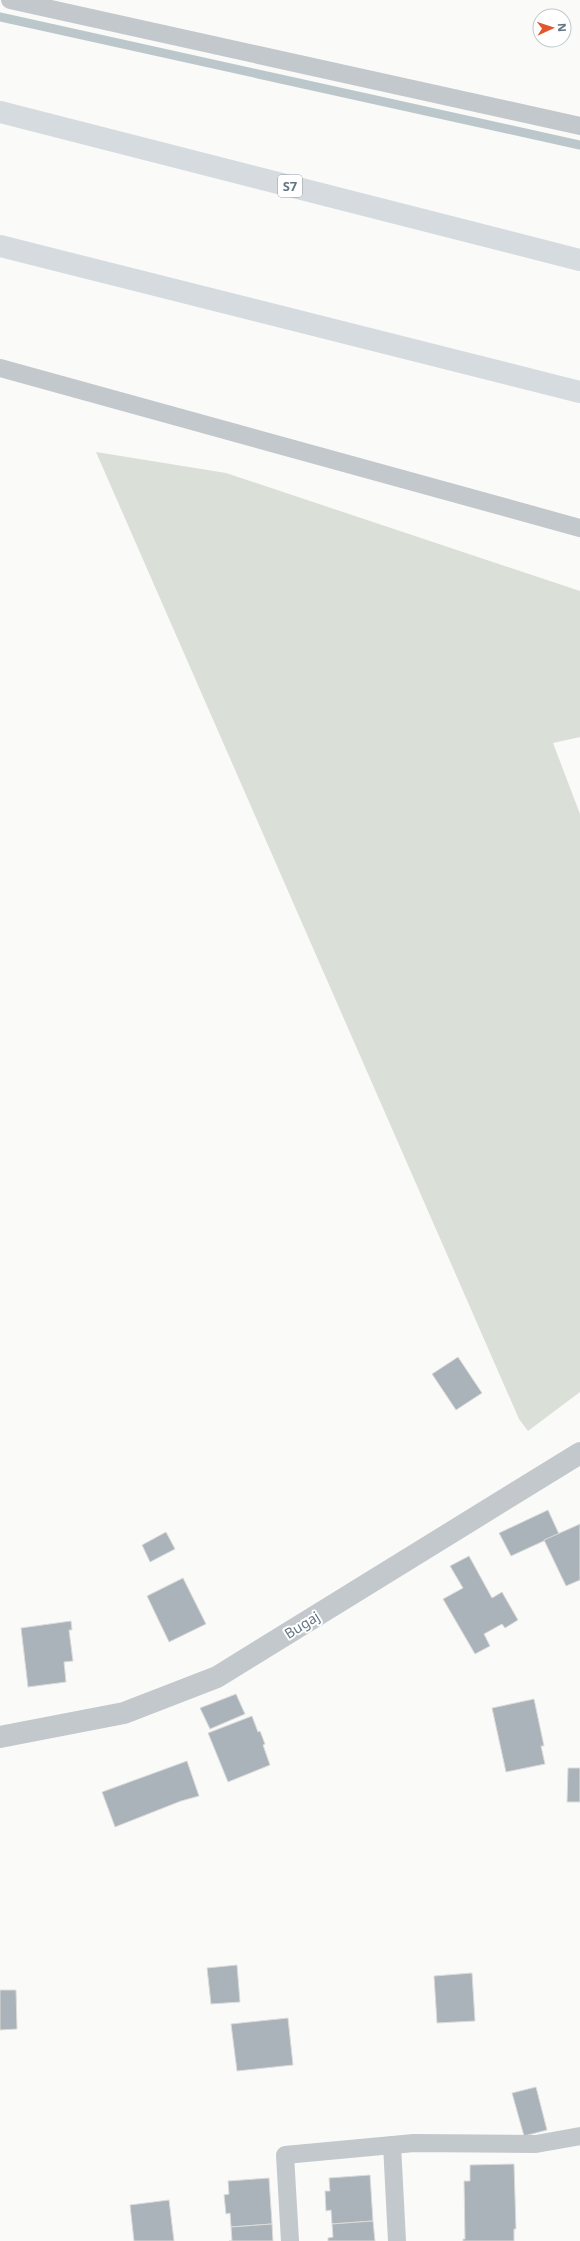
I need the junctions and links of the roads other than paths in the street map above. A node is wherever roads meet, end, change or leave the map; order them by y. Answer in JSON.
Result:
{"nodes":[{"id":1,"x":10,"y":0,"type":"edge"},
{"id":2,"x":0,"y":112,"type":"edge"},
{"id":3,"x":580,"y":126,"type":"edge"},
{"id":4,"x":0,"y":246,"type":"edge"},
{"id":5,"x":580,"y":260,"type":"edge"},
{"id":6,"x":0,"y":368,"type":"edge"},
{"id":7,"x":580,"y":392,"type":"edge"},
{"id":8,"x":580,"y":528,"type":"edge"},
{"id":9,"x":580,"y":1453,"type":"edge"},
{"id":10,"x":0,"y":1737,"type":"edge"},
{"id":11,"x":580,"y":2136,"type":"edge"},
{"id":12,"x":392,"y":2145,"type":"junction"},
{"id":13,"x":290,"y":2241,"type":"edge"},
{"id":14,"x":397,"y":2241,"type":"edge"}],
"edges":[{"from":1,"to":3,"type":"lane"},
{"from":2,"to":5,"type":"highway","number":"S7"},
{"from":4,"to":7,"type":"highway"},
{"from":6,"to":8,"type":"lane"},
{"from":9,"to":10,"type":"street","name":"Bugaj"},
{"from":11,"to":12,"type":"lane"},
{"from":12,"to":13,"type":"lane"},
{"from":12,"to":14,"type":"lane"}]}
